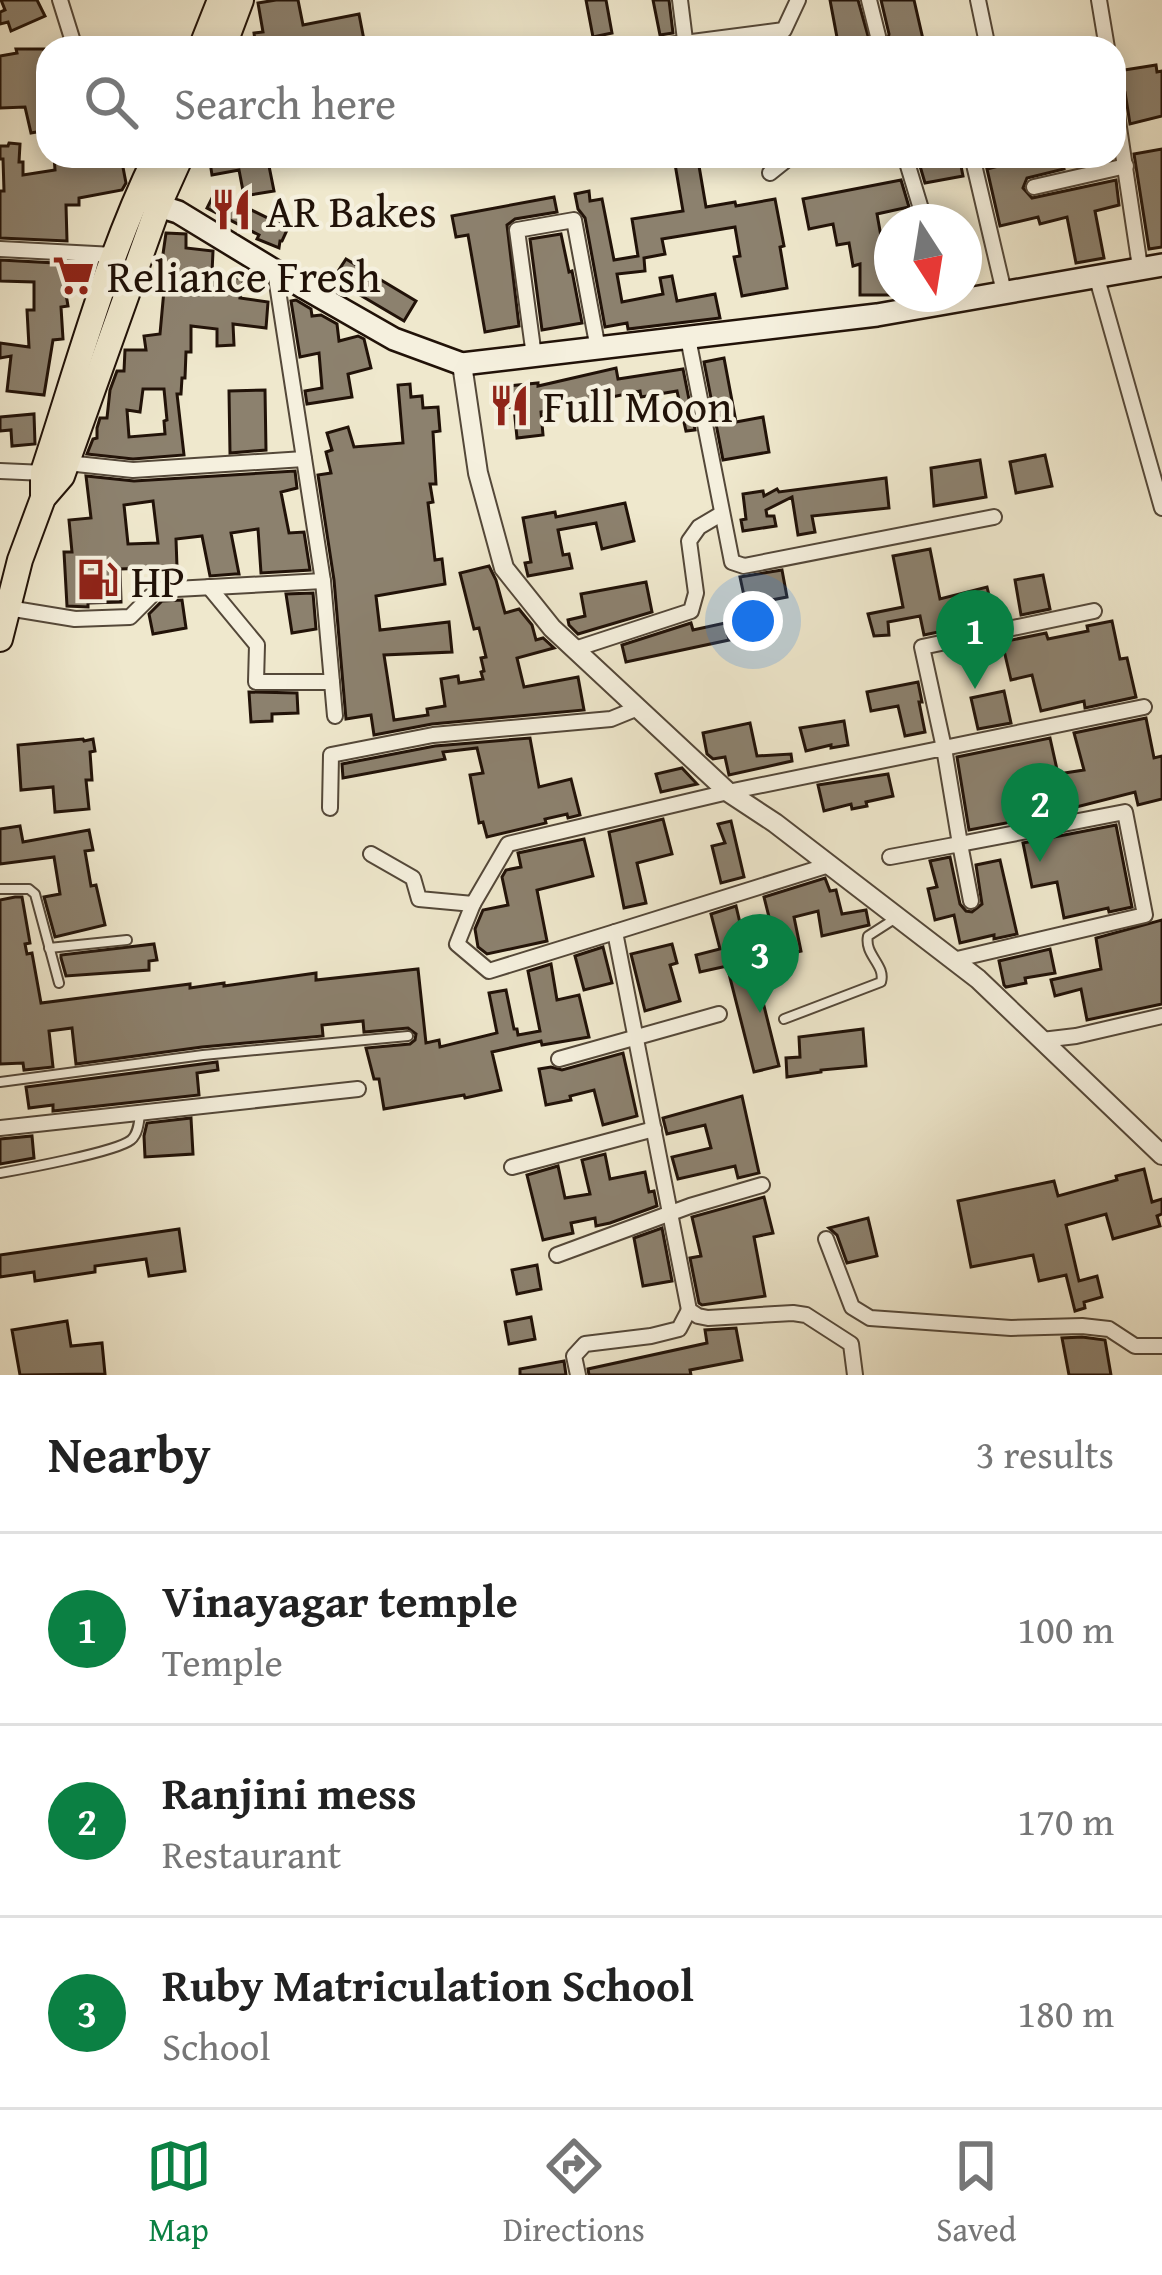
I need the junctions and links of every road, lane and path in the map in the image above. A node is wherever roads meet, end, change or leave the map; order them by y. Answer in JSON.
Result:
{"nodes":[{"id":1,"x":60,"y":0,"type":"edge"},
{"id":2,"x":220,"y":0,"type":"edge"},
{"id":3,"x":241,"y":0,"type":"edge"},
{"id":4,"x":680,"y":0,"type":"edge"},
{"id":5,"x":798,"y":0,"type":"edge"},
{"id":6,"x":869,"y":0,"type":"edge"},
{"id":7,"x":978,"y":0,"type":"edge"},
{"id":8,"x":1099,"y":0,"type":"edge"},
{"id":9,"x":71,"y":36,"type":"edge"},
{"id":10,"x":206,"y":36,"type":"edge"},
{"id":11,"x":228,"y":36,"type":"edge"},
{"id":12,"x":684,"y":36,"type":"edge"},
{"id":13,"x":744,"y":36,"type":"edge"},
{"id":14,"x":878,"y":36,"type":"dead end"},
{"id":15,"x":986,"y":36,"type":"edge"},
{"id":16,"x":1105,"y":36,"type":"edge"},
{"id":17,"x":1126,"y":166,"type":"edge"},
{"id":18,"x":154,"y":168,"type":"edge"},
{"id":19,"x":172,"y":168,"type":"edge"},
{"id":20,"x":775,"y":168,"type":"edge"},
{"id":21,"x":909,"y":168,"type":"edge"},
{"id":22,"x":975,"y":168,"type":"edge"},
{"id":23,"x":1117,"y":168,"type":"edge"},
{"id":24,"x":770,"y":172,"type":"dead end"},
{"id":25,"x":1034,"y":187,"type":"dead end"},
{"id":26,"x":147,"y":203,"type":"junction"},
{"id":27,"x":920,"y":204,"type":"edge"},
{"id":28,"x":0,"y":249,"type":"edge"},
{"id":29,"x":114,"y":255,"type":"junction"},
{"id":30,"x":1151,"y":266,"type":"edge"},
{"id":31,"x":275,"y":272,"type":"junction"},
{"id":32,"x":1096,"y":275,"type":"junction"},
{"id":33,"x":1004,"y":292,"type":"junction"},
{"id":34,"x":982,"y":294,"type":"edge"},
{"id":35,"x":888,"y":312,"type":"edge"},
{"id":36,"x":688,"y":338,"type":"junction"},
{"id":37,"x":598,"y":349,"type":"junction"},
{"id":38,"x":534,"y":356,"type":"junction"},
{"id":39,"x":462,"y":364,"type":"junction"},
{"id":40,"x":304,"y":459,"type":"junction"},
{"id":41,"x":0,"y":471,"type":"edge"},
{"id":42,"x":54,"y":477,"type":"junction"},
{"id":43,"x":1162,"y":508,"type":"edge"},
{"id":44,"x":721,"y":514,"type":"junction"},
{"id":45,"x":994,"y":517,"type":"dead end"},
{"id":46,"x":323,"y":581,"type":"junction"},
{"id":47,"x":209,"y":587,"type":"junction"},
{"id":48,"x":8,"y":608,"type":"junction"},
{"id":49,"x":1094,"y":611,"type":"dead end"},
{"id":50,"x":0,"y":639,"type":"edge"},
{"id":51,"x":575,"y":649,"type":"junction"},
{"id":52,"x":332,"y":682,"type":"junction"},
{"id":53,"x":1144,"y":707,"type":"dead end"},
{"id":54,"x":638,"y":708,"type":"junction"},
{"id":55,"x":335,"y":716,"type":"dead end"},
{"id":56,"x":944,"y":748,"type":"junction"},
{"id":57,"x":728,"y":792,"type":"junction"},
{"id":58,"x":329,"y":808,"type":"dead end"},
{"id":59,"x":960,"y":844,"type":"junction"},
{"id":60,"x":371,"y":854,"type":"dead end"},
{"id":61,"x":890,"y":857,"type":"dead end"},
{"id":62,"x":830,"y":865,"type":"junction"},
{"id":63,"x":0,"y":889,"type":"edge"},
{"id":64,"x":971,"y":901,"type":"dead end"},
{"id":65,"x":472,"y":904,"type":"junction"},
{"id":66,"x":897,"y":918,"type":"junction"},
{"id":67,"x":615,"y":932,"type":"junction"},
{"id":68,"x":127,"y":940,"type":"dead end"},
{"id":69,"x":49,"y":949,"type":"junction"},
{"id":70,"x":953,"y":960,"type":"junction"},
{"id":71,"x":58,"y":983,"type":"dead end"},
{"id":72,"x":719,"y":1014,"type":"dead end"},
{"id":73,"x":1162,"y":1016,"type":"edge"},
{"id":74,"x":784,"y":1019,"type":"dead end"},
{"id":75,"x":408,"y":1036,"type":"dead end"},
{"id":76,"x":635,"y":1036,"type":"junction"},
{"id":77,"x":1042,"y":1040,"type":"junction"},
{"id":78,"x":559,"y":1059,"type":"dead end"},
{"id":79,"x":0,"y":1082,"type":"edge"},
{"id":80,"x":358,"y":1089,"type":"dead end"},
{"id":81,"x":140,"y":1114,"type":"junction"},
{"id":82,"x":0,"y":1127,"type":"edge"},
{"id":83,"x":654,"y":1129,"type":"junction"},
{"id":84,"x":1162,"y":1155,"type":"edge"},
{"id":85,"x":512,"y":1167,"type":"dead end"},
{"id":86,"x":0,"y":1173,"type":"edge"},
{"id":87,"x":761,"y":1185,"type":"dead end"},
{"id":88,"x":670,"y":1213,"type":"junction"},
{"id":89,"x":826,"y":1239,"type":"dead end"},
{"id":90,"x":557,"y":1255,"type":"dead end"},
{"id":91,"x":693,"y":1313,"type":"junction"},
{"id":92,"x":1162,"y":1346,"type":"edge"},
{"id":93,"x":578,"y":1375,"type":"edge"},
{"id":94,"x":855,"y":1375,"type":"edge"}],
"edges":[{"from":1,"to":9,"type":"street"},
{"from":2,"to":10,"type":"highway"},
{"from":3,"to":11,"type":"highway"},
{"from":4,"to":12,"type":"street"},
{"from":5,"to":13,"type":"street"},
{"from":6,"to":14,"type":"street"},
{"from":7,"to":15,"type":"street"},
{"from":8,"to":16,"type":"street"},
{"from":17,"to":30,"type":"street"},
{"from":18,"to":26,"type":"highway"},
{"from":19,"to":26,"type":"highway"},
{"from":20,"to":24,"type":"street"},
{"from":21,"to":27,"type":"street"},
{"from":22,"to":33,"type":"street"},
{"from":23,"to":25,"type":"street"},
{"from":26,"to":29,"type":"highway"},
{"from":26,"to":31,"type":"main road"},
{"from":26,"to":42,"type":"highway"},
{"from":28,"to":29,"type":"street"},
{"from":29,"to":42,"type":"highway"},
{"from":30,"to":32,"type":"main road"},
{"from":31,"to":39,"type":"main road"},
{"from":31,"to":40,"type":"street"},
{"from":32,"to":33,"type":"main road"},
{"from":32,"to":43,"type":"street"},
{"from":33,"to":34,"type":"main road"},
{"from":35,"to":36,"type":"main road"},
{"from":36,"to":37,"type":"main road"},
{"from":36,"to":44,"type":"street"},
{"from":37,"to":38,"type":"main road"},
{"from":37,"to":38,"type":"street"},
{"from":38,"to":39,"type":"main road"},
{"from":39,"to":51,"type":"street"},
{"from":40,"to":42,"type":"street"},
{"from":40,"to":46,"type":"street"},
{"from":41,"to":42,"type":"street"},
{"from":42,"to":48,"type":"highway"},
{"from":44,"to":45,"type":"street"},
{"from":44,"to":51,"type":"street"},
{"from":46,"to":47,"type":"street"},
{"from":46,"to":52,"type":"street"},
{"from":47,"to":48,"type":"street"},
{"from":47,"to":52,"type":"street"},
{"from":48,"to":50,"type":"highway"},
{"from":49,"to":56,"type":"street"},
{"from":51,"to":54,"type":"street"},
{"from":52,"to":55,"type":"street"},
{"from":53,"to":56,"type":"street"},
{"from":54,"to":57,"type":"street"},
{"from":54,"to":58,"type":"street"},
{"from":56,"to":57,"type":"street"},
{"from":56,"to":59,"type":"street"},
{"from":57,"to":62,"type":"street"},
{"from":57,"to":65,"type":"street"},
{"from":59,"to":61,"type":"street"},
{"from":59,"to":64,"type":"street"},
{"from":59,"to":70,"type":"street"},
{"from":60,"to":65,"type":"street"},
{"from":62,"to":66,"type":"street"},
{"from":62,"to":67,"type":"street"},
{"from":63,"to":69,"type":"lane"},
{"from":65,"to":67,"type":"street"},
{"from":66,"to":70,"type":"street"},
{"from":66,"to":74,"type":"lane"},
{"from":67,"to":76,"type":"street"},
{"from":68,"to":69,"type":"lane"},
{"from":69,"to":71,"type":"lane"},
{"from":70,"to":77,"type":"street"},
{"from":72,"to":76,"type":"street"},
{"from":73,"to":77,"type":"street"},
{"from":75,"to":79,"type":"lane"},
{"from":76,"to":78,"type":"street"},
{"from":76,"to":83,"type":"street"},
{"from":77,"to":84,"type":"street"},
{"from":80,"to":81,"type":"street"},
{"from":81,"to":82,"type":"street"},
{"from":81,"to":86,"type":"lane"},
{"from":83,"to":85,"type":"street"},
{"from":83,"to":88,"type":"street"},
{"from":87,"to":88,"type":"street"},
{"from":88,"to":90,"type":"street"},
{"from":88,"to":91,"type":"street"},
{"from":89,"to":92,"type":"street"},
{"from":91,"to":93,"type":"street"},
{"from":91,"to":94,"type":"street"}]}
